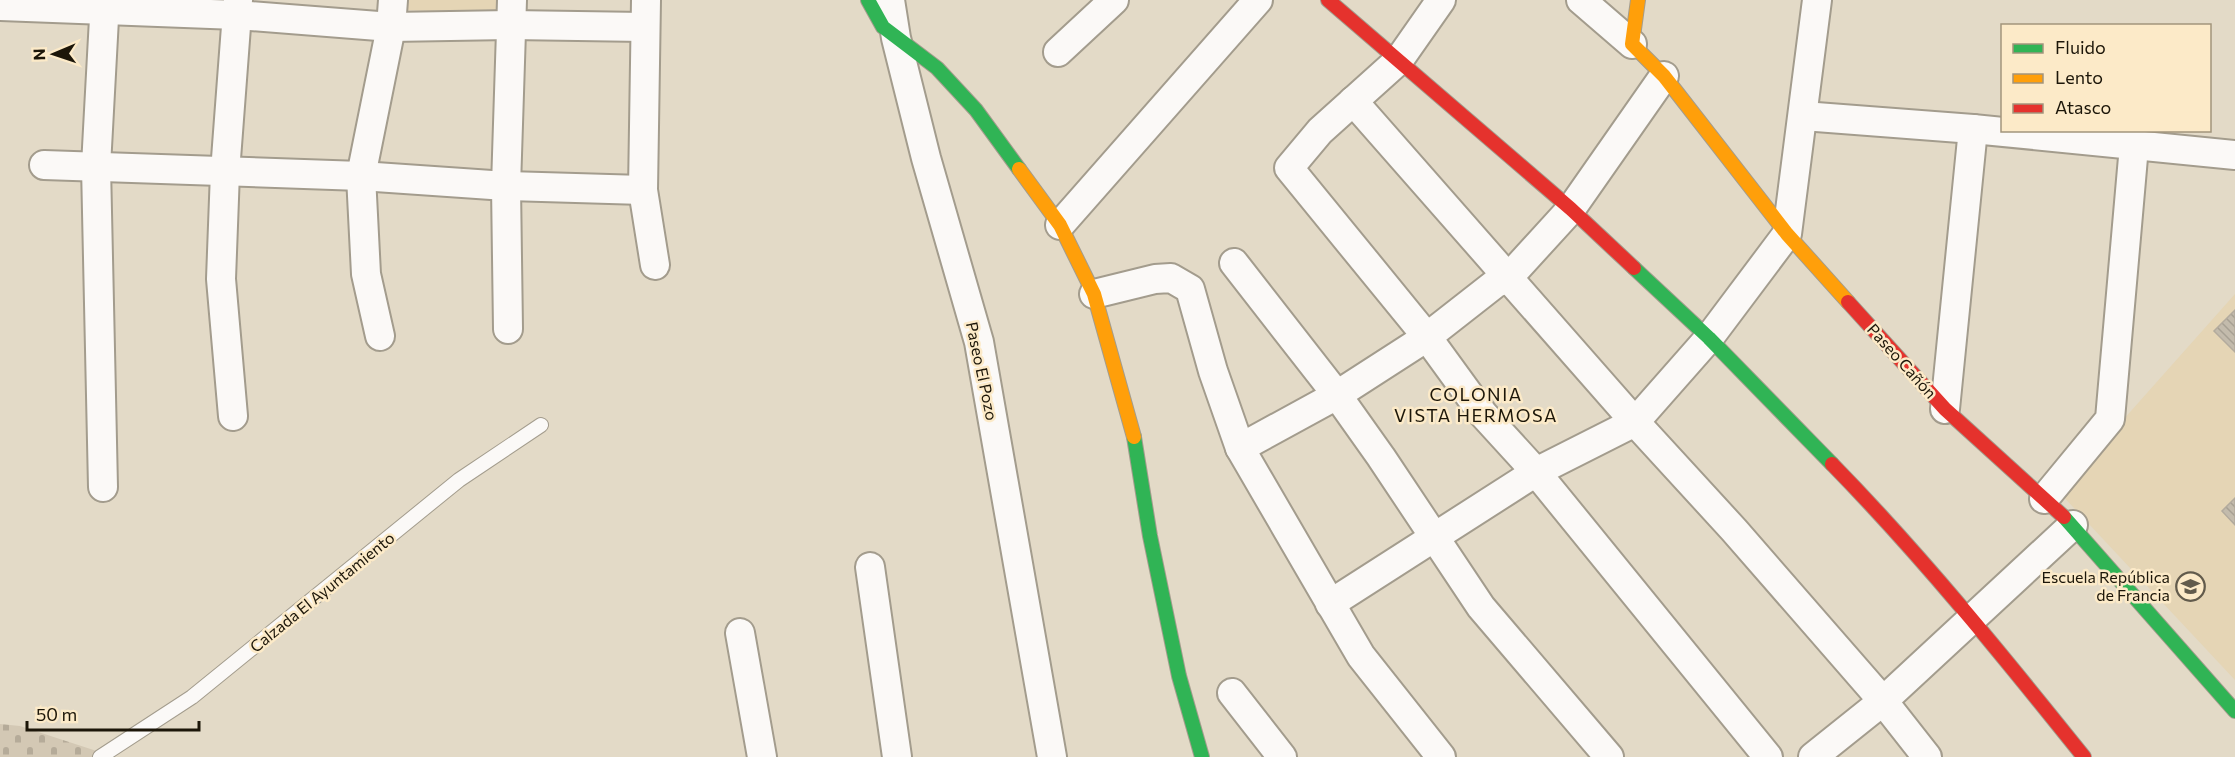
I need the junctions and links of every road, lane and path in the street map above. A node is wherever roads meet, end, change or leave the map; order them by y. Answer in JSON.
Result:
{"nodes":[{"id":1,"x":868,"y":0,"type":"edge"},
{"id":2,"x":890,"y":0,"type":"edge"},
{"id":3,"x":1114,"y":0,"type":"edge"},
{"id":4,"x":1258,"y":0,"type":"edge"},
{"id":5,"x":1328,"y":0,"type":"edge"},
{"id":6,"x":1442,"y":0,"type":"edge"},
{"id":7,"x":1581,"y":0,"type":"edge"},
{"id":8,"x":1638,"y":0,"type":"edge"},
{"id":9,"x":1817,"y":0,"type":"edge"},
{"id":10,"x":0,"y":6,"type":"edge"},
{"id":11,"x":105,"y":6,"type":"edge"},
{"id":12,"x":237,"y":8,"type":"edge"},
{"id":13,"x":511,"y":12,"type":"edge"},
{"id":14,"x":392,"y":14,"type":"edge"},
{"id":15,"x":645,"y":14,"type":"edge"},
{"id":16,"x":896,"y":38,"type":"junction"},
{"id":17,"x":1632,"y":44,"type":"junction"},
{"id":18,"x":1058,"y":52,"type":"dead end"},
{"id":19,"x":1399,"y":60,"type":"junction"},
{"id":20,"x":1664,"y":76,"type":"junction"},
{"id":21,"x":1353,"y":101,"type":"junction"},
{"id":22,"x":1803,"y":116,"type":"junction"},
{"id":23,"x":1973,"y":129,"type":"junction"},
{"id":24,"x":2001,"y":132,"type":"edge"},
{"id":25,"x":2001,"y":132,"type":"edge"},
{"id":26,"x":2134,"y":146,"type":"junction"},
{"id":27,"x":2235,"y":154,"type":"edge"},
{"id":28,"x":44,"y":165,"type":"dead end"},
{"id":29,"x":96,"y":166,"type":"junction"},
{"id":30,"x":225,"y":172,"type":"junction"},
{"id":31,"x":361,"y":176,"type":"junction"},
{"id":32,"x":506,"y":186,"type":"junction"},
{"id":33,"x":643,"y":190,"type":"junction"},
{"id":34,"x":1571,"y":209,"type":"junction"},
{"id":35,"x":1060,"y":225,"type":"junction"},
{"id":36,"x":1787,"y":234,"type":"junction"},
{"id":37,"x":1234,"y":263,"type":"dead end"},
{"id":38,"x":655,"y":265,"type":"dead end"},
{"id":39,"x":1508,"y":278,"type":"junction"},
{"id":40,"x":1094,"y":294,"type":"junction"},
{"id":41,"x":508,"y":329,"type":"dead end"},
{"id":42,"x":380,"y":336,"type":"dead end"},
{"id":43,"x":1427,"y":337,"type":"junction"},
{"id":44,"x":1709,"y":338,"type":"junction"},
{"id":45,"x":1336,"y":395,"type":"junction"},
{"id":46,"x":1945,"y":409,"type":"junction"},
{"id":47,"x":233,"y":416,"type":"dead end"},
{"id":48,"x":1635,"y":422,"type":"junction"},
{"id":49,"x":542,"y":425,"type":"dead end"},
{"id":50,"x":1240,"y":448,"type":"junction"},
{"id":51,"x":1536,"y":471,"type":"junction"},
{"id":52,"x":103,"y":487,"type":"dead end"},
{"id":53,"x":2044,"y":499,"type":"junction"},
{"id":54,"x":2073,"y":525,"type":"junction"},
{"id":55,"x":1435,"y":538,"type":"junction"},
{"id":56,"x":870,"y":567,"type":"dead end"},
{"id":57,"x":1330,"y":604,"type":"junction"},
{"id":58,"x":1972,"y":618,"type":"junction"},
{"id":59,"x":740,"y":633,"type":"dead end"},
{"id":60,"x":1232,"y":693,"type":"dead end"},
{"id":61,"x":1882,"y":701,"type":"junction"},
{"id":62,"x":2235,"y":711,"type":"edge"},
{"id":63,"x":100,"y":757,"type":"edge"},
{"id":64,"x":762,"y":757,"type":"edge"},
{"id":65,"x":897,"y":757,"type":"edge"},
{"id":66,"x":1052,"y":757,"type":"edge"},
{"id":67,"x":1202,"y":757,"type":"edge"},
{"id":68,"x":1282,"y":757,"type":"edge"},
{"id":69,"x":1441,"y":757,"type":"edge"},
{"id":70,"x":1609,"y":757,"type":"edge"},
{"id":71,"x":1768,"y":757,"type":"edge"},
{"id":72,"x":1813,"y":757,"type":"edge"},
{"id":73,"x":1927,"y":757,"type":"edge"},
{"id":74,"x":2084,"y":757,"type":"edge"}],
"edges":[{"from":1,"to":16,"type":"street","name":"Paseo El Pozo"},
{"from":2,"to":16,"type":"street"},
{"from":3,"to":18,"type":"street"},
{"from":4,"to":35,"type":"street"},
{"from":5,"to":19,"type":"street"},
{"from":6,"to":19,"type":"street"},
{"from":7,"to":17,"type":"street","name":"Paseo Cañón"},
{"from":8,"to":17,"type":"street"},
{"from":9,"to":22,"type":"street"},
{"from":10,"to":11,"type":"street"},
{"from":11,"to":12,"type":"street"},
{"from":11,"to":29,"type":"street"},
{"from":12,"to":14,"type":"street"},
{"from":12,"to":30,"type":"street"},
{"from":13,"to":14,"type":"street"},
{"from":13,"to":15,"type":"street"},
{"from":13,"to":32,"type":"street"},
{"from":14,"to":31,"type":"street"},
{"from":15,"to":33,"type":"street"},
{"from":16,"to":35,"type":"street"},
{"from":16,"to":66,"type":"street","name":"Paseo El Pozo"},
{"from":17,"to":20,"type":"street","name":"Paseo Cañón"},
{"from":19,"to":21,"type":"street"},
{"from":19,"to":34,"type":"street"},
{"from":20,"to":34,"type":"street"},
{"from":20,"to":36,"type":"street","name":"Paseo Cañón"},
{"from":21,"to":39,"type":"street"},
{"from":21,"to":43,"type":"street"},
{"from":22,"to":23,"type":"street"},
{"from":22,"to":36,"type":"street"},
{"from":23,"to":25,"type":"street"},
{"from":23,"to":46,"type":"street"},
{"from":24,"to":26,"type":"street"},
{"from":26,"to":27,"type":"street"},
{"from":26,"to":53,"type":"street"},
{"from":28,"to":29,"type":"street"},
{"from":29,"to":30,"type":"street"},
{"from":29,"to":52,"type":"street"},
{"from":30,"to":31,"type":"street"},
{"from":30,"to":47,"type":"street"},
{"from":31,"to":32,"type":"street"},
{"from":31,"to":42,"type":"street"},
{"from":32,"to":33,"type":"street"},
{"from":32,"to":41,"type":"street"},
{"from":33,"to":38,"type":"street"},
{"from":34,"to":39,"type":"street"},
{"from":34,"to":44,"type":"street"},
{"from":35,"to":40,"type":"street"},
{"from":36,"to":44,"type":"street"},
{"from":36,"to":46,"type":"street","name":"Paseo Cañón"},
{"from":37,"to":45,"type":"street"},
{"from":39,"to":43,"type":"street"},
{"from":39,"to":48,"type":"street"},
{"from":40,"to":50,"type":"street"},
{"from":40,"to":67,"type":"street"},
{"from":43,"to":45,"type":"street"},
{"from":43,"to":51,"type":"street"},
{"from":44,"to":48,"type":"street"},
{"from":44,"to":58,"type":"street"},
{"from":45,"to":50,"type":"street"},
{"from":45,"to":55,"type":"street"},
{"from":46,"to":53,"type":"street","name":"Paseo Cañón"},
{"from":48,"to":51,"type":"street"},
{"from":48,"to":61,"type":"street"},
{"from":49,"to":63,"type":"lane","name":"Calzada El Ayuntamiento"},
{"from":50,"to":57,"type":"street"},
{"from":51,"to":55,"type":"street"},
{"from":51,"to":71,"type":"street"},
{"from":53,"to":54,"type":"street","name":"Paseo Cañón"},
{"from":54,"to":58,"type":"street"},
{"from":54,"to":62,"type":"street","name":"Paseo Cañón"},
{"from":55,"to":57,"type":"street"},
{"from":55,"to":70,"type":"street"},
{"from":56,"to":65,"type":"street"},
{"from":57,"to":69,"type":"street"},
{"from":58,"to":61,"type":"street"},
{"from":58,"to":74,"type":"street"},
{"from":59,"to":64,"type":"street"},
{"from":60,"to":68,"type":"street"},
{"from":61,"to":72,"type":"street"},
{"from":61,"to":73,"type":"street"}]}
